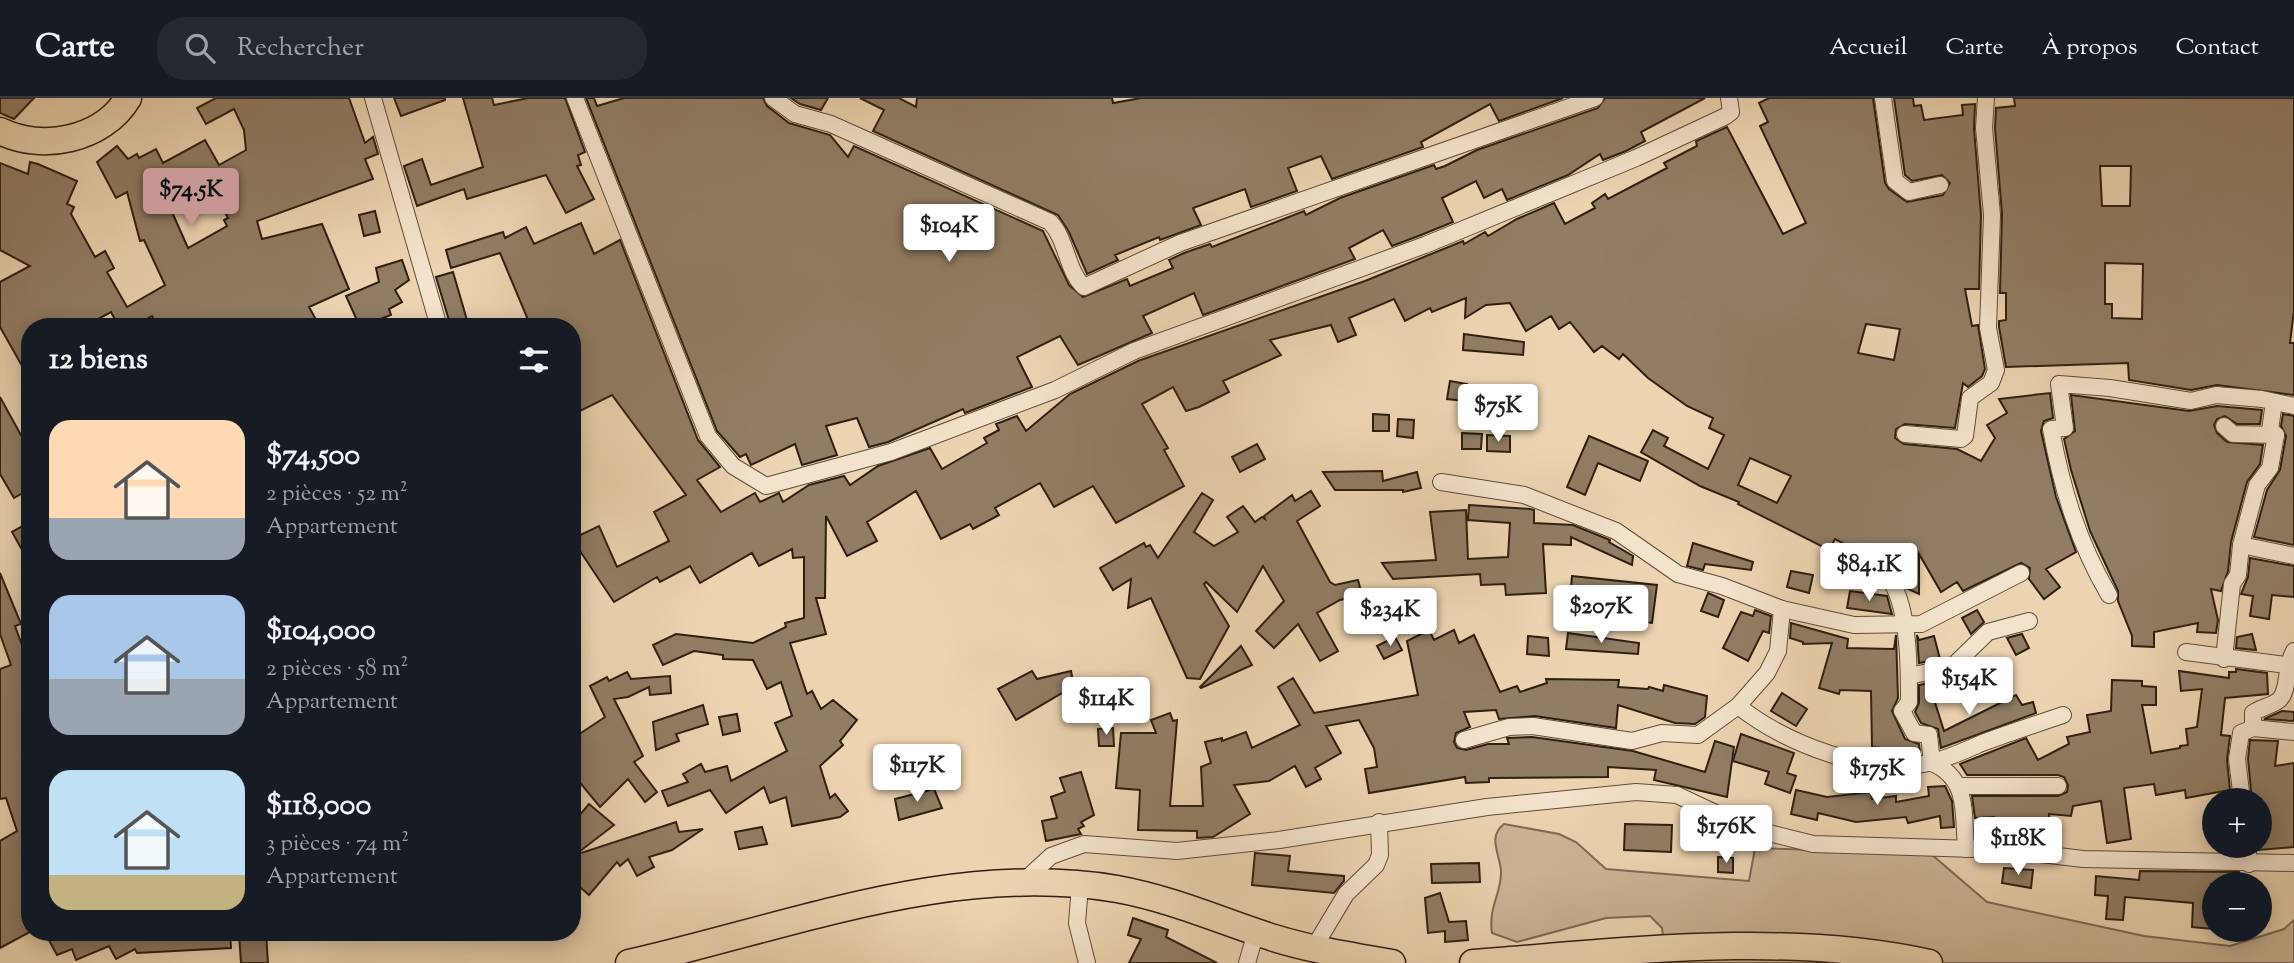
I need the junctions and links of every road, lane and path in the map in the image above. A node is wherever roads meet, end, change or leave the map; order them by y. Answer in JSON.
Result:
{"nodes":[{"id":1,"x":128,"y":98,"type":"edge"},
{"id":2,"x":373,"y":98,"type":"edge"},
{"id":3,"x":575,"y":98,"type":"edge"},
{"id":4,"x":773,"y":98,"type":"edge"},
{"id":5,"x":1729,"y":98,"type":"edge"},
{"id":6,"x":1883,"y":98,"type":"edge"},
{"id":7,"x":1986,"y":98,"type":"edge"},
{"id":8,"x":1591,"y":99,"type":"edge"},
{"id":9,"x":0,"y":131,"type":"edge"},
{"id":10,"x":1940,"y":185,"type":"dead end"},
{"id":11,"x":436,"y":318,"type":"edge"},
{"id":12,"x":2274,"y":402,"type":"junction"},
{"id":13,"x":2294,"y":406,"type":"edge"},
{"id":14,"x":2224,"y":426,"type":"dead end"},
{"id":15,"x":1905,"y":434,"type":"dead end"},
{"id":16,"x":2276,"y":435,"type":"junction"},
{"id":17,"x":1441,"y":482,"type":"dead end"},
{"id":18,"x":2241,"y":545,"type":"junction"},
{"id":19,"x":2294,"y":556,"type":"edge"},
{"id":20,"x":2021,"y":573,"type":"dead end"},
{"id":21,"x":1892,"y":583,"type":"dead end"},
{"id":22,"x":2109,"y":594,"type":"dead end"},
{"id":23,"x":1782,"y":609,"type":"junction"},
{"id":24,"x":2028,"y":621,"type":"dead end"},
{"id":25,"x":1903,"y":623,"type":"junction"},
{"id":26,"x":2186,"y":652,"type":"dead end"},
{"id":27,"x":2224,"y":659,"type":"junction"},
{"id":28,"x":2292,"y":661,"type":"edge"},
{"id":29,"x":1909,"y":676,"type":"junction"},
{"id":30,"x":1738,"y":706,"type":"junction"},
{"id":31,"x":2063,"y":715,"type":"dead end"},
{"id":32,"x":2253,"y":728,"type":"junction"},
{"id":33,"x":2294,"y":732,"type":"edge"},
{"id":34,"x":1464,"y":740,"type":"dead end"},
{"id":35,"x":1931,"y":763,"type":"junction"},
{"id":36,"x":1960,"y":786,"type":"junction"},
{"id":37,"x":2058,"y":786,"type":"dead end"},
{"id":38,"x":2241,"y":788,"type":"edge"},
{"id":39,"x":1379,"y":822,"type":"junction"},
{"id":40,"x":1966,"y":849,"type":"junction"},
{"id":41,"x":2248,"y":858,"type":"edge"},
{"id":42,"x":2294,"y":863,"type":"edge"},
{"id":43,"x":2249,"y":864,"type":"junction"},
{"id":44,"x":1024,"y":881,"type":"junction"},
{"id":45,"x":1080,"y":884,"type":"junction"},
{"id":46,"x":1256,"y":932,"type":"junction"},
{"id":47,"x":1312,"y":949,"type":"junction"},
{"id":48,"x":629,"y":963,"type":"edge"},
{"id":49,"x":1087,"y":963,"type":"edge"},
{"id":50,"x":1247,"y":963,"type":"edge"},
{"id":51,"x":1392,"y":963,"type":"edge"},
{"id":52,"x":1473,"y":963,"type":"edge"},
{"id":53,"x":1929,"y":963,"type":"edge"}],
"edges":[{"from":1,"to":9,"type":"main road"},
{"from":2,"to":11,"type":"street"},
{"from":3,"to":5,"type":"street"},
{"from":4,"to":8,"type":"street"},
{"from":6,"to":10,"type":"street"},
{"from":7,"to":15,"type":"street"},
{"from":12,"to":13,"type":"street"},
{"from":12,"to":16,"type":"street"},
{"from":12,"to":22,"type":"street"},
{"from":14,"to":16,"type":"street"},
{"from":16,"to":18,"type":"street"},
{"from":17,"to":23,"type":"street"},
{"from":18,"to":19,"type":"street"},
{"from":18,"to":27,"type":"street"},
{"from":20,"to":25,"type":"street"},
{"from":21,"to":25,"type":"street"},
{"from":23,"to":25,"type":"street"},
{"from":23,"to":30,"type":"street"},
{"from":24,"to":29,"type":"street"},
{"from":25,"to":29,"type":"street"},
{"from":26,"to":27,"type":"street"},
{"from":27,"to":28,"type":"street"},
{"from":28,"to":32,"type":"street"},
{"from":29,"to":35,"type":"street"},
{"from":30,"to":34,"type":"street"},
{"from":30,"to":35,"type":"street"},
{"from":31,"to":35,"type":"street"},
{"from":32,"to":33,"type":"street"},
{"from":32,"to":38,"type":"street"},
{"from":35,"to":36,"type":"street"},
{"from":36,"to":37,"type":"street"},
{"from":36,"to":40,"type":"street"},
{"from":39,"to":40,"type":"street"},
{"from":39,"to":44,"type":"street"},
{"from":39,"to":47,"type":"street"},
{"from":40,"to":43,"type":"street"},
{"from":41,"to":43,"type":"street"},
{"from":42,"to":43,"type":"street"},
{"from":44,"to":45,"type":"main road"},
{"from":44,"to":48,"type":"main road"},
{"from":45,"to":46,"type":"main road"},
{"from":45,"to":49,"type":"street"},
{"from":46,"to":47,"type":"main road"},
{"from":46,"to":50,"type":"street"},
{"from":47,"to":51,"type":"main road"},
{"from":52,"to":53,"type":"main road"}]}
